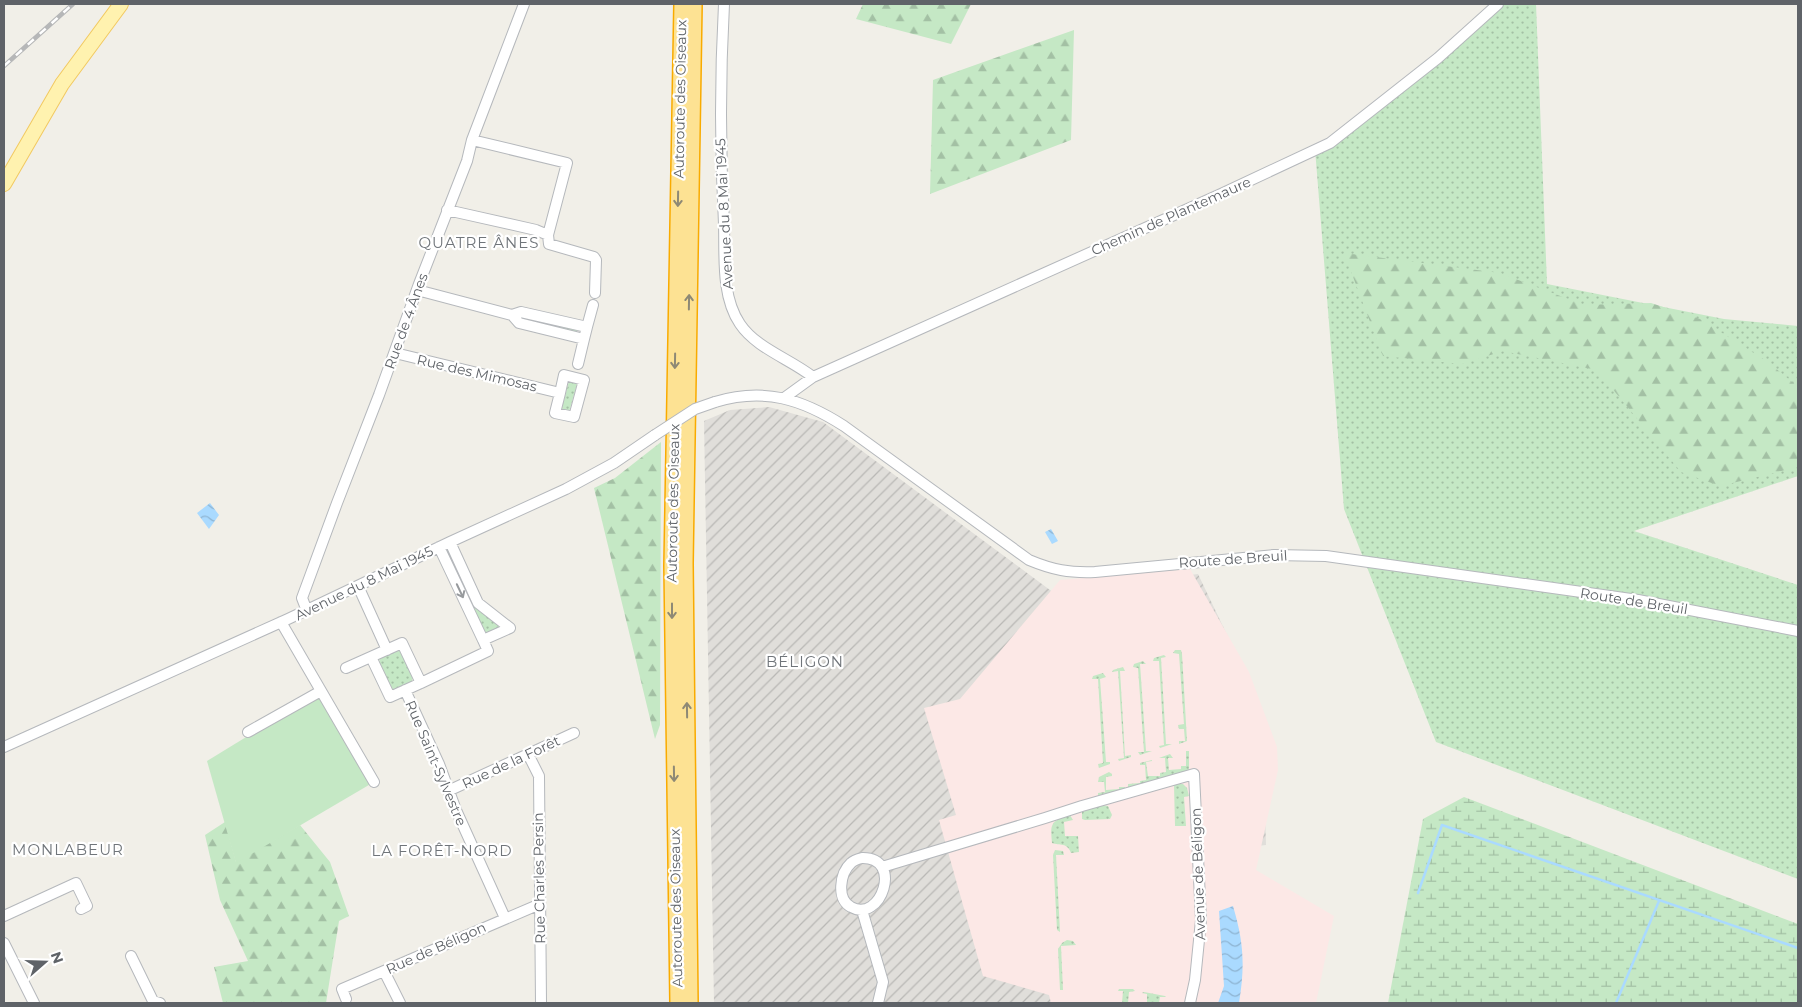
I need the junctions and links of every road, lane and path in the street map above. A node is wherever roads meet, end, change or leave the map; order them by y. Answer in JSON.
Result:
{"nodes":[{"id":1,"x":121,"y":4,"type":"edge"},
{"id":2,"x":524,"y":4,"type":"edge"},
{"id":3,"x":675,"y":4,"type":"edge"},
{"id":4,"x":682,"y":4,"type":"edge"},
{"id":5,"x":694,"y":4,"type":"edge"},
{"id":6,"x":703,"y":4,"type":"edge"},
{"id":7,"x":724,"y":4,"type":"edge"},
{"id":8,"x":1498,"y":4,"type":"edge"},
{"id":9,"x":680,"y":98,"type":"junction"},
{"id":10,"x":472,"y":140,"type":"junction"},
{"id":11,"x":692,"y":153,"type":"junction"},
{"id":12,"x":5,"y":180,"type":"edge"},
{"id":13,"x":447,"y":210,"type":"junction"},
{"id":14,"x":548,"y":235,"type":"junction"},
{"id":15,"x":417,"y":290,"type":"junction"},
{"id":16,"x":595,"y":293,"type":"dead end"},
{"id":17,"x":593,"y":305,"type":"dead end"},
{"id":18,"x":512,"y":315,"type":"junction"},
{"id":19,"x":587,"y":327,"type":"junction"},
{"id":20,"x":584,"y":339,"type":"junction"},
{"id":21,"x":395,"y":353,"type":"junction"},
{"id":22,"x":578,"y":364,"type":"dead end"},
{"id":23,"x":813,"y":377,"type":"junction"},
{"id":24,"x":560,"y":393,"type":"dead end"},
{"id":25,"x":784,"y":398,"type":"junction"},
{"id":26,"x":715,"y":402,"type":"joint"},
{"id":27,"x":450,"y":542,"type":"junction"},
{"id":28,"x":439,"y":547,"type":"junction"},
{"id":29,"x":358,"y":586,"type":"junction"},
{"id":30,"x":307,"y":610,"type":"junction"},
{"id":31,"x":281,"y":622,"type":"junction"},
{"id":32,"x":1798,"y":631,"type":"edge"},
{"id":33,"x":483,"y":640,"type":"junction"},
{"id":34,"x":387,"y":650,"type":"junction"},
{"id":35,"x":371,"y":657,"type":"junction"},
{"id":36,"x":346,"y":668,"type":"dead end"},
{"id":37,"x":421,"y":682,"type":"junction"},
{"id":38,"x":404,"y":690,"type":"junction"},
{"id":39,"x":321,"y":691,"type":"junction"},
{"id":40,"x":248,"y":732,"type":"dead end"},
{"id":41,"x":574,"y":733,"type":"dead end"},
{"id":42,"x":4,"y":747,"type":"edge"},
{"id":43,"x":528,"y":754,"type":"junction"},
{"id":44,"x":374,"y":782,"type":"dead end"},
{"id":45,"x":448,"y":790,"type":"junction"},
{"id":46,"x":882,"y":867,"type":"junction"},
{"id":47,"x":540,"y":904,"type":"junction"},
{"id":48,"x":81,"y":909,"type":"dead end"},
{"id":49,"x":862,"y":910,"type":"junction"},
{"id":50,"x":4,"y":916,"type":"edge"},
{"id":51,"x":505,"y":918,"type":"junction"},
{"id":52,"x":4,"y":943,"type":"edge"},
{"id":53,"x":131,"y":956,"type":"dead end"},
{"id":54,"x":384,"y":971,"type":"junction"},
{"id":55,"x":346,"y":999,"type":"dead end"},
{"id":56,"x":154,"y":1002,"type":"edge"},
{"id":57,"x":34,"y":1003,"type":"edge"},
{"id":58,"x":400,"y":1003,"type":"edge"},
{"id":59,"x":541,"y":1003,"type":"edge"},
{"id":60,"x":678,"y":1003,"type":"edge"},
{"id":61,"x":690,"y":1003,"type":"edge"},
{"id":62,"x":878,"y":1003,"type":"edge"},
{"id":63,"x":1190,"y":1003,"type":"edge"}],
"edges":[{"from":1,"to":12,"type":"main road"},
{"from":2,"to":10,"type":"street","name":"Rue de 4 Ânes"},
{"from":3,"to":9,"type":"highway"},
{"from":4,"to":9,"type":"highway","name":"Autoroute des Oiseaux"},
{"from":5,"to":11,"type":"highway","name":"Autoroute des Oiseaux"},
{"from":6,"to":11,"type":"highway"},
{"from":7,"to":23,"type":"street","name":"Avenue du 8 Mai 1945"},
{"from":8,"to":23,"type":"street","name":"Chemin de Plantemaure"},
{"from":9,"to":60,"type":"highway","name":"Autoroute des Oiseaux","one_way":true},
{"from":10,"to":13,"type":"street","name":"Rue de 4 Ânes"},
{"from":10,"to":14,"type":"street"},
{"from":61,"to":11,"type":"highway","name":"Autoroute des Oiseaux","one_way":true},
{"from":13,"to":14,"type":"street"},
{"from":13,"to":15,"type":"street","name":"Rue de 4 Ânes"},
{"from":14,"to":16,"type":"street"},
{"from":15,"to":18,"type":"street"},
{"from":15,"to":21,"type":"street","name":"Rue de 4 Ânes"},
{"from":17,"to":19,"type":"street"},
{"from":18,"to":19,"type":"street"},
{"from":18,"to":20,"type":"street"},
{"from":19,"to":20,"type":"street"},
{"from":20,"to":22,"type":"street"},
{"from":21,"to":24,"type":"street","name":"Rue des Mimosas"},
{"from":21,"to":30,"type":"street","name":"Rue de 4 Ânes"},
{"from":23,"to":25,"type":"street"},
{"from":25,"to":26,"type":"street","name":"Route de Breuil"},
{"from":25,"to":32,"type":"street","name":"Route de Breuil"},
{"from":26,"to":27,"type":"street","name":"Avenue du 8 Mai 1945","bridge":true},
{"from":27,"to":28,"type":"street","name":"Avenue du 8 Mai 1945"},
{"from":27,"to":33,"type":"street"},
{"from":28,"to":29,"type":"street","name":"Avenue du 8 Mai 1945"},
{"from":28,"to":33,"type":"street","one_way":true},
{"from":29,"to":30,"type":"street","name":"Avenue du 8 Mai 1945"},
{"from":29,"to":34,"type":"street"},
{"from":30,"to":31,"type":"street","name":"Avenue du 8 Mai 1945"},
{"from":31,"to":39,"type":"street"},
{"from":31,"to":42,"type":"street","name":"Avenue du 8 Mai 1945"},
{"from":33,"to":37,"type":"street"},
{"from":34,"to":35,"type":"street"},
{"from":34,"to":37,"type":"street"},
{"from":35,"to":36,"type":"street"},
{"from":35,"to":38,"type":"street"},
{"from":37,"to":38,"type":"street"},
{"from":38,"to":45,"type":"street","name":"Rue Saint-Sylvestre"},
{"from":39,"to":40,"type":"street"},
{"from":39,"to":44,"type":"street"},
{"from":41,"to":43,"type":"street","name":"Rue de la Forêt"},
{"from":43,"to":45,"type":"street","name":"Rue de la Forêt"},
{"from":43,"to":47,"type":"street","name":"Rue Charles Persin"},
{"from":45,"to":51,"type":"street","name":"Rue Saint-Sylvestre"},
{"from":46,"to":49,"type":"street"},
{"from":46,"to":49,"type":"street"},
{"from":46,"to":63,"type":"street","name":"Avenue de Béligon"},
{"from":47,"to":51,"type":"street","name":"Rue de Béligon"},
{"from":47,"to":59,"type":"street","name":"Rue Charles Persin"},
{"from":48,"to":50,"type":"street"},
{"from":49,"to":62,"type":"street"},
{"from":51,"to":54,"type":"street","name":"Rue de Béligon"},
{"from":52,"to":57,"type":"street"},
{"from":53,"to":56,"type":"street"},
{"from":54,"to":55,"type":"street","name":"Rue de Béligon"},
{"from":54,"to":58,"type":"street"}]}
